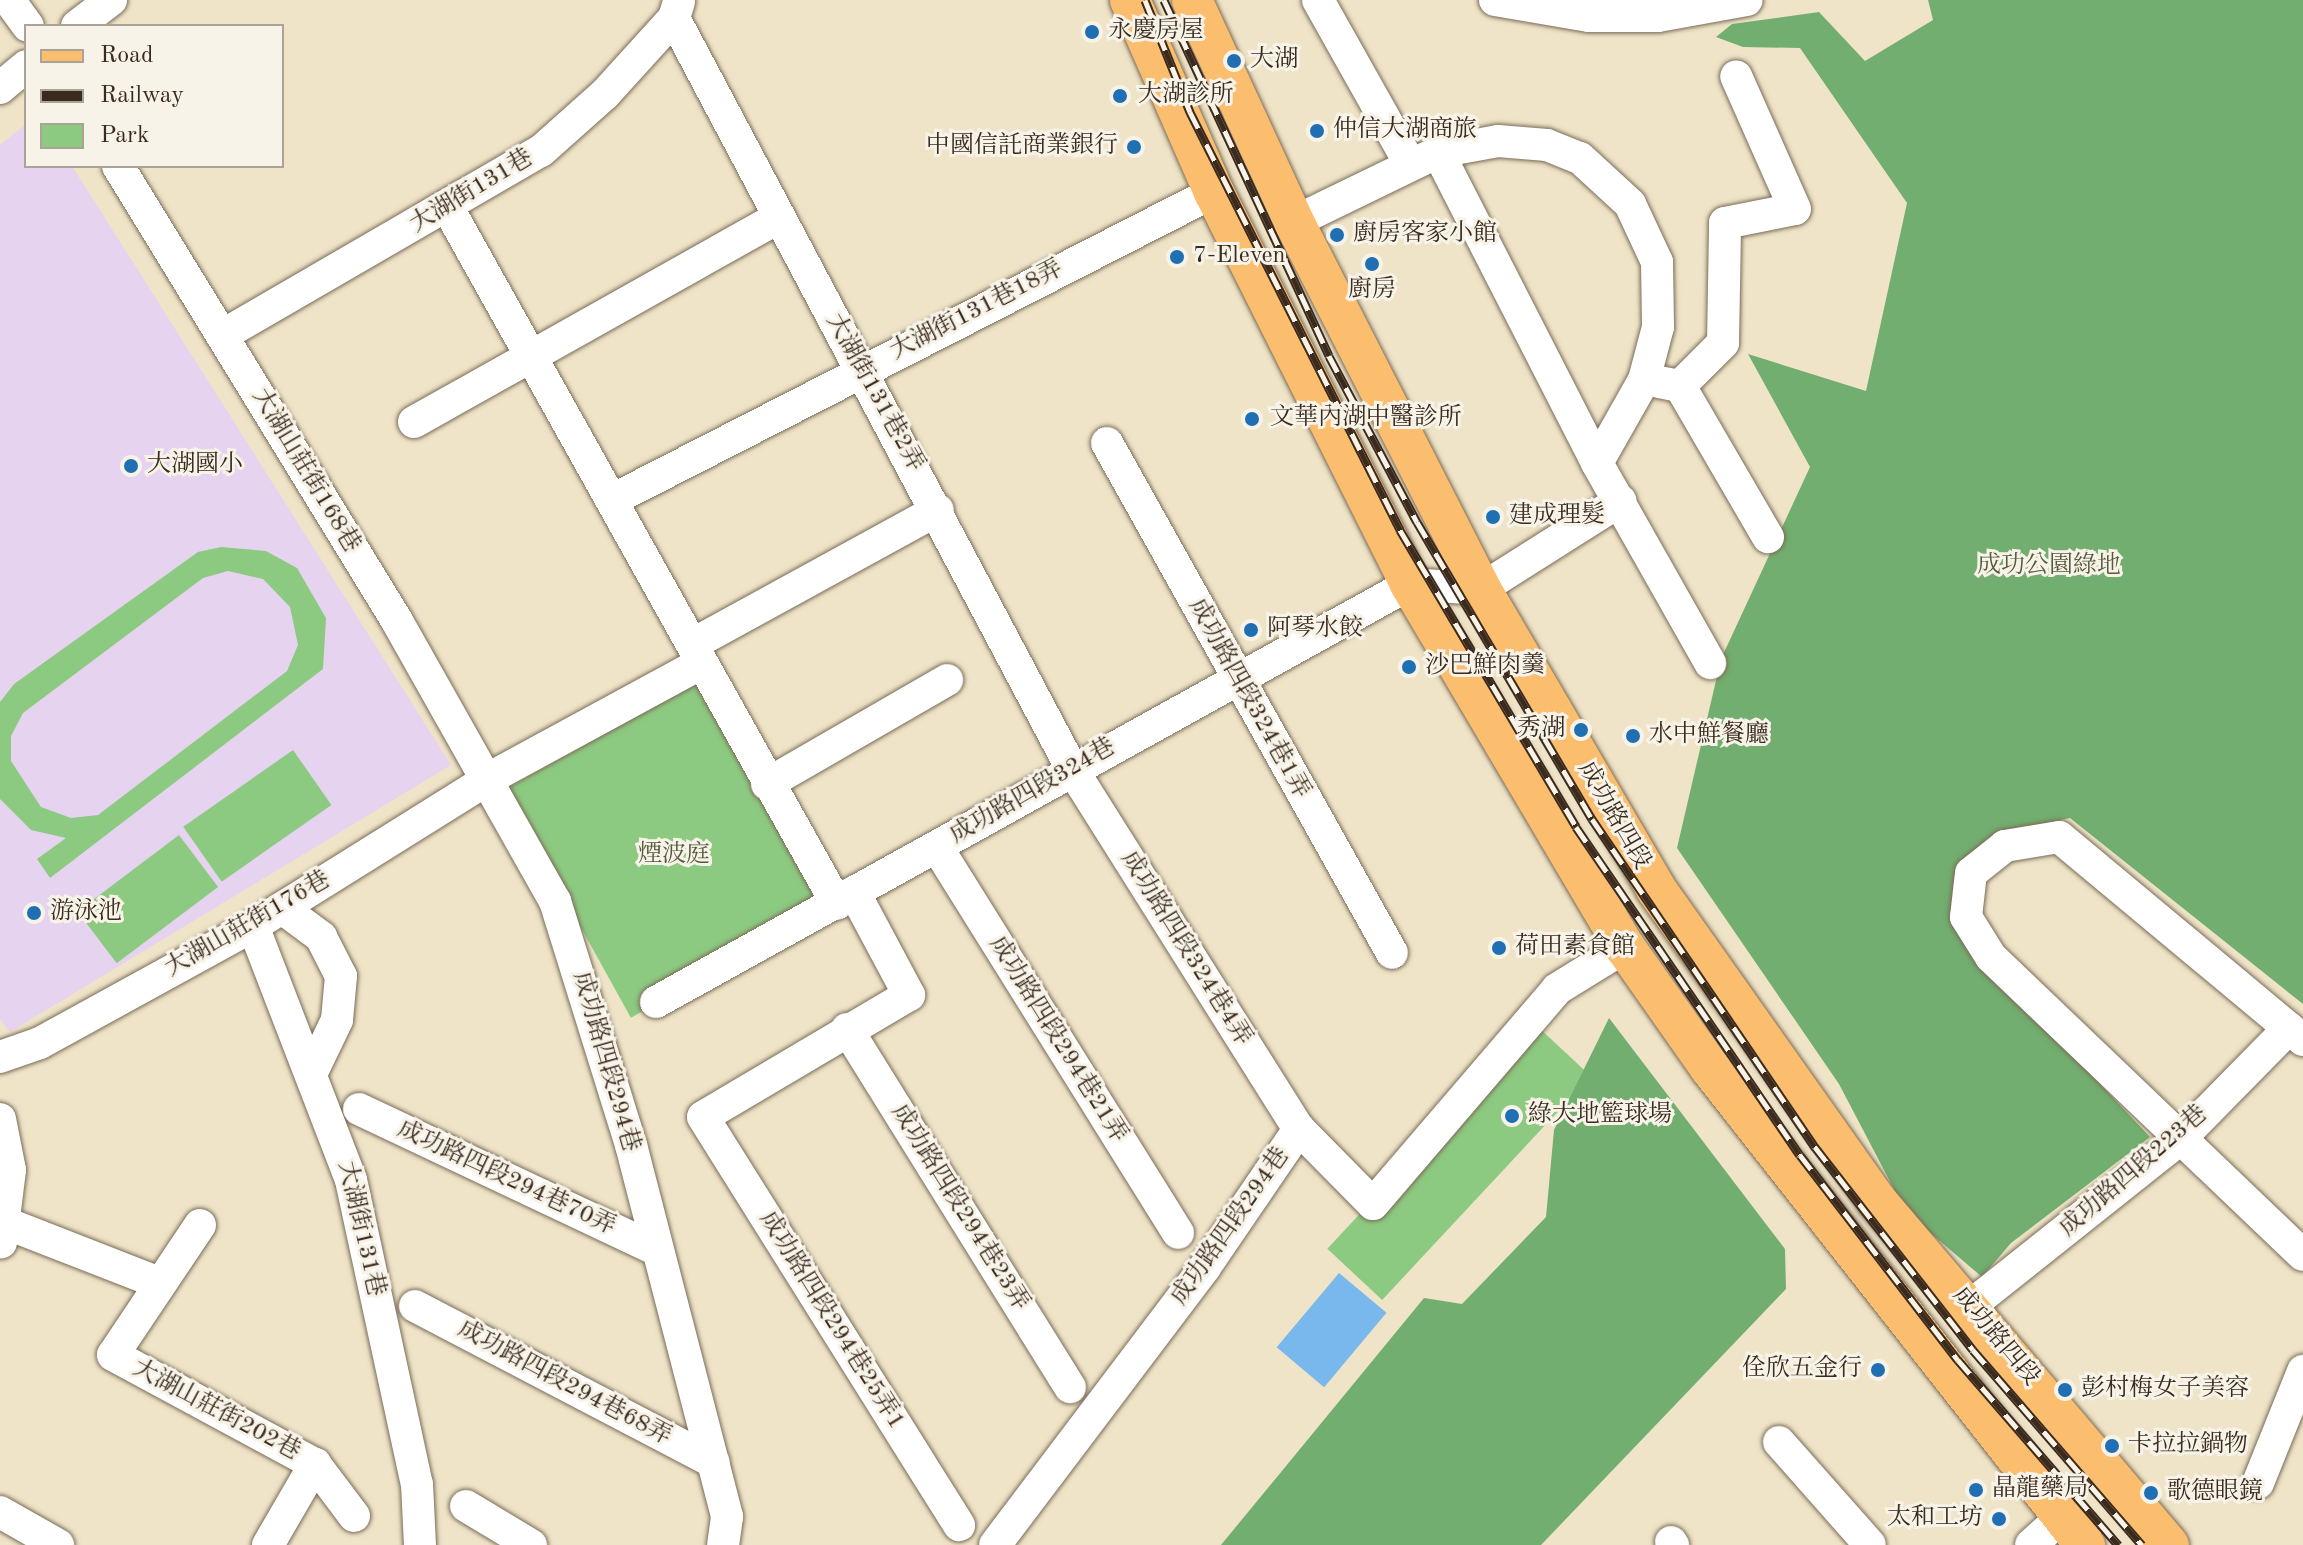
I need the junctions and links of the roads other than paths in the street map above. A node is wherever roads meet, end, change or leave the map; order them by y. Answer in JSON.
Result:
{"nodes":[{"id":1,"x":9,"y":0,"type":"edge"},
{"id":2,"x":111,"y":0,"type":"edge"},
{"id":3,"x":1130,"y":0,"type":"edge"},
{"id":4,"x":1192,"y":0,"type":"edge"},
{"id":5,"x":1318,"y":0,"type":"edge"},
{"id":6,"x":1495,"y":0,"type":"edge"},
{"id":7,"x":1747,"y":0,"type":"edge"},
{"id":8,"x":677,"y":9,"type":"edge"},
{"id":9,"x":27,"y":24,"type":"edge"},
{"id":10,"x":80,"y":24,"type":"edge"},
{"id":11,"x":24,"y":68,"type":"edge"},
{"id":12,"x":1736,"y":76,"type":"dead end"},
{"id":13,"x":0,"y":88,"type":"edge"},
{"id":14,"x":1424,"y":158,"type":"junction"},
{"id":15,"x":119,"y":168,"type":"edge"},
{"id":16,"x":1214,"y":192,"type":"junction"},
{"id":17,"x":448,"y":208,"type":"junction"},
{"id":18,"x":778,"y":218,"type":"junction"},
{"id":19,"x":1294,"y":222,"type":"junction"},
{"id":20,"x":223,"y":335,"type":"junction"},
{"id":21,"x":536,"y":357,"type":"junction"},
{"id":22,"x":862,"y":369,"type":"junction"},
{"id":23,"x":1644,"y":380,"type":"junction"},
{"id":24,"x":1680,"y":386,"type":"junction"},
{"id":25,"x":414,"y":422,"type":"dead end"},
{"id":26,"x":1107,"y":443,"type":"dead end"},
{"id":27,"x":1597,"y":463,"type":"junction"},
{"id":28,"x":614,"y":499,"type":"junction"},
{"id":29,"x":1620,"y":501,"type":"junction"},
{"id":30,"x":938,"y":510,"type":"junction"},
{"id":31,"x":1768,"y":537,"type":"dead end"},
{"id":32,"x":1410,"y":584,"type":"junction"},
{"id":33,"x":1481,"y":589,"type":"junction"},
{"id":34,"x":698,"y":654,"type":"junction"},
{"id":35,"x":1710,"y":663,"type":"dead end"},
{"id":36,"x":1235,"y":679,"type":"junction"},
{"id":37,"x":947,"y":680,"type":"dead end"},
{"id":38,"x":1072,"y":769,"type":"junction"},
{"id":39,"x":488,"y":779,"type":"junction"},
{"id":40,"x":767,"y":784,"type":"junction"},
{"id":41,"x":937,"y":847,"type":"junction"},
{"id":42,"x":846,"y":898,"type":"junction"},
{"id":43,"x":282,"y":908,"type":"junction"},
{"id":44,"x":253,"y":926,"type":"junction"},
{"id":45,"x":1625,"y":947,"type":"junction"},
{"id":46,"x":1392,"y":953,"type":"dead end"},
{"id":47,"x":656,"y":1002,"type":"dead end"},
{"id":48,"x":847,"y":1029,"type":"junction"},
{"id":49,"x":2296,"y":1034,"type":"edge"},
{"id":50,"x":0,"y":1057,"type":"edge"},
{"id":51,"x":313,"y":1070,"type":"junction"},
{"id":52,"x":359,"y":1109,"type":"dead end"},
{"id":53,"x":0,"y":1119,"type":"edge"},
{"id":54,"x":1299,"y":1129,"type":"junction"},
{"id":55,"x":2181,"y":1138,"type":"junction"},
{"id":56,"x":200,"y":1225,"type":"dead end"},
{"id":57,"x":1178,"y":1233,"type":"dead end"},
{"id":58,"x":4,"y":1234,"type":"edge"},
{"id":59,"x":653,"y":1248,"type":"junction"},
{"id":60,"x":2303,"y":1255,"type":"edge"},
{"id":61,"x":159,"y":1283,"type":"junction"},
{"id":62,"x":415,"y":1306,"type":"dead end"},
{"id":63,"x":1970,"y":1306,"type":"junction"},
{"id":64,"x":2303,"y":1371,"type":"edge"},
{"id":65,"x":1070,"y":1387,"type":"dead end"},
{"id":66,"x":1779,"y":1442,"type":"dead end"},
{"id":67,"x":714,"y":1462,"type":"junction"},
{"id":68,"x":315,"y":1464,"type":"junction"},
{"id":69,"x":2258,"y":1483,"type":"dead end"},
{"id":70,"x":466,"y":1506,"type":"dead end"},
{"id":71,"x":0,"y":1512,"type":"edge"},
{"id":72,"x":354,"y":1516,"type":"dead end"},
{"id":73,"x":959,"y":1525,"type":"dead end"},
{"id":74,"x":2074,"y":1531,"type":"edge"},
{"id":75,"x":58,"y":1545,"type":"edge"},
{"id":76,"x":268,"y":1545,"type":"edge"},
{"id":77,"x":420,"y":1545,"type":"edge"},
{"id":78,"x":531,"y":1545,"type":"edge"},
{"id":79,"x":723,"y":1545,"type":"edge"},
{"id":80,"x":995,"y":1545,"type":"edge"},
{"id":81,"x":1870,"y":1545,"type":"edge"},
{"id":82,"x":2031,"y":1545,"type":"edge"},
{"id":83,"x":2169,"y":1545,"type":"edge"}],
"edges":[{"from":1,"to":9,"type":"street"},
{"from":2,"to":10,"type":"street"},
{"from":3,"to":16,"type":"main road"},
{"from":4,"to":19,"type":"main road","name":"成功路四段"},
{"from":5,"to":14,"type":"street"},
{"from":6,"to":7,"type":"street"},
{"from":8,"to":17,"type":"street","name":"大湖街131巷"},
{"from":8,"to":18,"type":"street","name":"大湖街131巷2弄"},
{"from":11,"to":13,"type":"street"},
{"from":12,"to":24,"type":"street"},
{"from":14,"to":19,"type":"street"},
{"from":14,"to":23,"type":"street"},
{"from":14,"to":27,"type":"street"},
{"from":15,"to":20,"type":"street","name":"大湖山莊街168巷"},
{"from":16,"to":22,"type":"street","name":"大湖街131巷18弄"},
{"from":16,"to":32,"type":"main road"},
{"from":17,"to":20,"type":"street","name":"大湖街131巷"},
{"from":17,"to":21,"type":"street"},
{"from":18,"to":21,"type":"street"},
{"from":18,"to":22,"type":"street","name":"大湖街131巷2弄"},
{"from":19,"to":33,"type":"main road","name":"成功路四段"},
{"from":20,"to":39,"type":"street","name":"大湖山莊街168巷"},
{"from":21,"to":25,"type":"street"},
{"from":21,"to":28,"type":"street"},
{"from":22,"to":28,"type":"street","name":"大湖街131巷18弄"},
{"from":22,"to":30,"type":"street","name":"大湖街131巷2弄"},
{"from":23,"to":24,"type":"street"},
{"from":23,"to":27,"type":"street"},
{"from":24,"to":31,"type":"street"},
{"from":26,"to":36,"type":"street","name":"成功路四段324巷1弄"},
{"from":27,"to":29,"type":"street"},
{"from":28,"to":34,"type":"street"},
{"from":29,"to":33,"type":"street"},
{"from":29,"to":35,"type":"street"},
{"from":30,"to":34,"type":"street"},
{"from":30,"to":38,"type":"street","name":"大湖街131巷2弄"},
{"from":32,"to":33,"type":"street"},
{"from":32,"to":36,"type":"street","name":"成功路四段324巷"},
{"from":32,"to":45,"type":"main road"},
{"from":33,"to":63,"type":"main road","name":"成功路四段"},
{"from":34,"to":39,"type":"street"},
{"from":34,"to":40,"type":"street"},
{"from":36,"to":38,"type":"street","name":"成功路四段324巷"},
{"from":36,"to":46,"type":"street","name":"成功路四段324巷1弄"},
{"from":37,"to":40,"type":"street"},
{"from":38,"to":41,"type":"street","name":"成功路四段324巷"},
{"from":38,"to":54,"type":"street","name":"成功路四段324巷4弄"},
{"from":39,"to":43,"type":"street","name":"大湖山莊街176巷"},
{"from":39,"to":59,"type":"street","name":"成功路四段294巷"},
{"from":40,"to":42,"type":"street"},
{"from":41,"to":42,"type":"street","name":"成功路四段324巷"},
{"from":41,"to":57,"type":"street","name":"成功路四段294巷21弄"},
{"from":42,"to":47,"type":"street","name":"成功路四段324巷"},
{"from":42,"to":48,"type":"street"},
{"from":43,"to":44,"type":"street","name":"大湖山莊街176巷"},
{"from":43,"to":51,"type":"street"},
{"from":44,"to":50,"type":"street","name":"大湖山莊街176巷"},
{"from":44,"to":51,"type":"street","name":"大湖街131巷"},
{"from":45,"to":54,"type":"street","name":"成功路四段294巷"},
{"from":45,"to":74,"type":"main road"},
{"from":48,"to":65,"type":"street","name":"成功路四段294巷23弄"},
{"from":48,"to":73,"type":"street","name":"成功路四段294巷25弄1"},
{"from":49,"to":55,"type":"street","name":"成功路四段223巷"},
{"from":49,"to":55,"type":"street"},
{"from":51,"to":77,"type":"street","name":"大湖街131巷"},
{"from":52,"to":59,"type":"street","name":"成功路四段294巷70弄"},
{"from":53,"to":58,"type":"street"},
{"from":54,"to":80,"type":"street","name":"成功路四段294巷"},
{"from":55,"to":60,"type":"street"},
{"from":55,"to":63,"type":"street","name":"成功路四段223巷"},
{"from":56,"to":61,"type":"street","name":"大湖山莊街202巷"},
{"from":58,"to":61,"type":"street"},
{"from":59,"to":67,"type":"street","name":"成功路四段294巷"},
{"from":61,"to":68,"type":"street","name":"大湖山莊街202巷"},
{"from":62,"to":67,"type":"street","name":"成功路四段294巷68弄"},
{"from":63,"to":83,"type":"main road","name":"成功路四段"},
{"from":64,"to":69,"type":"street"},
{"from":66,"to":81,"type":"street"},
{"from":67,"to":79,"type":"street","name":"成功路四段294巷"},
{"from":68,"to":72,"type":"street","name":"大湖山莊街202巷"},
{"from":68,"to":76,"type":"street"},
{"from":70,"to":78,"type":"street"},
{"from":71,"to":75,"type":"street"},
{"from":74,"to":82,"type":"street"}]}
